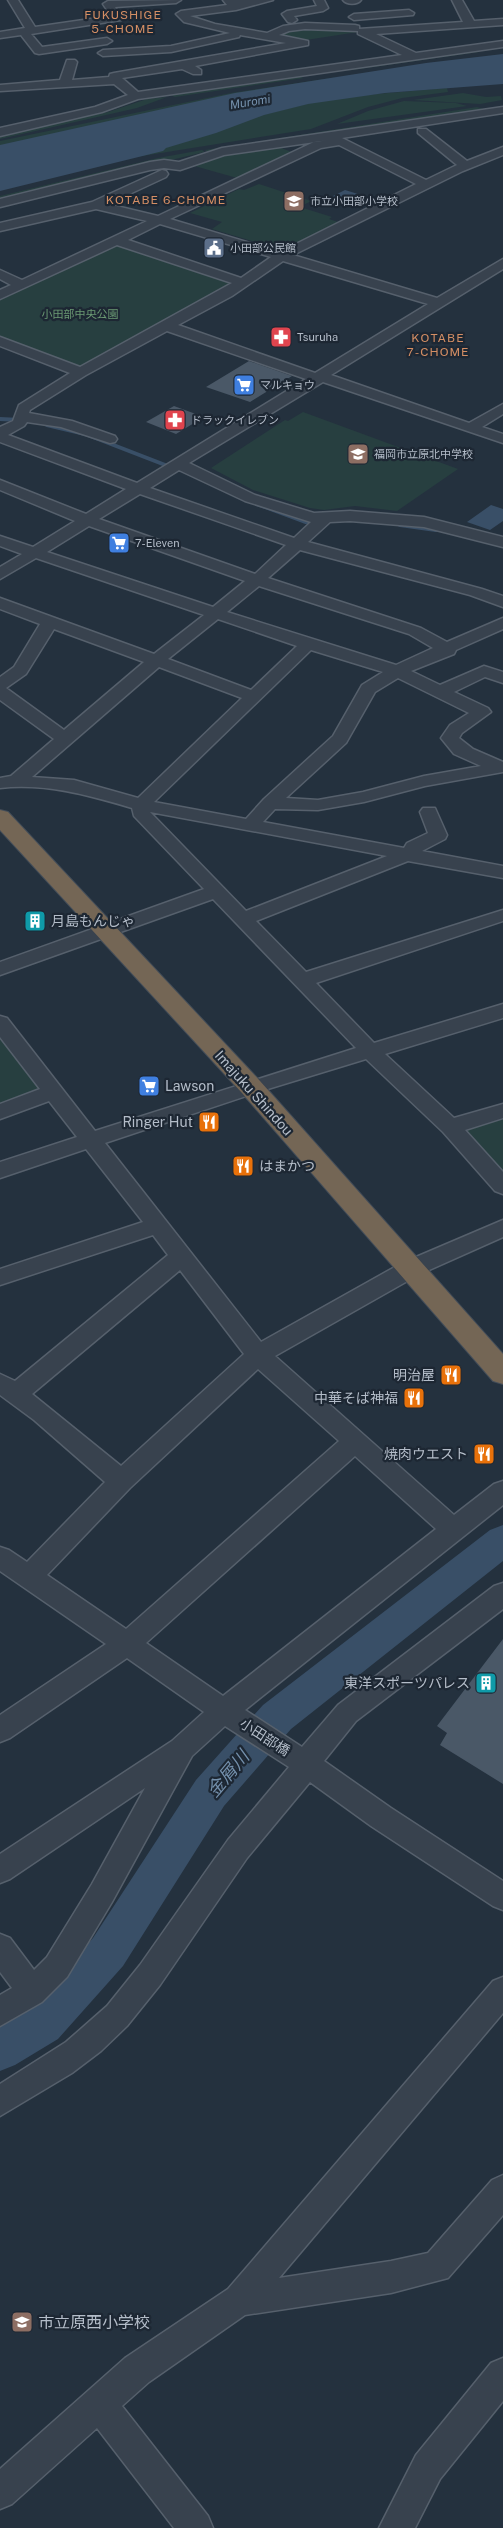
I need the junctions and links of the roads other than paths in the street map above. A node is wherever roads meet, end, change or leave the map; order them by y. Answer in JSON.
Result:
{"nodes":[{"id":1,"x":13,"y":0,"type":"edge"},
{"id":2,"x":176,"y":0,"type":"edge"},
{"id":3,"x":268,"y":0,"type":"edge"},
{"id":4,"x":319,"y":0,"type":"edge"},
{"id":5,"x":348,"y":0,"type":"edge"},
{"id":6,"x":356,"y":0,"type":"edge"},
{"id":7,"x":401,"y":0,"type":"edge"},
{"id":8,"x":457,"y":0,"type":"edge"},
{"id":9,"x":106,"y":2,"type":"edge"},
{"id":10,"x":231,"y":3,"type":"edge"},
{"id":11,"x":409,"y":12,"type":"junction"},
{"id":12,"x":168,"y":14,"type":"dead end"},
{"id":13,"x":183,"y":14,"type":"junction"},
{"id":14,"x":115,"y":17,"type":"junction"},
{"id":15,"x":503,"y":22,"type":"edge"},
{"id":16,"x":470,"y":24,"type":"junction"},
{"id":17,"x":357,"y":26,"type":"junction"},
{"id":18,"x":297,"y":27,"type":"junction"},
{"id":19,"x":417,"y":27,"type":"junction"},
{"id":20,"x":28,"y":32,"type":"junction"},
{"id":21,"x":243,"y":32,"type":"junction"},
{"id":22,"x":2,"y":33,"type":"edge"},
{"id":23,"x":268,"y":36,"type":"junction"},
{"id":24,"x":107,"y":41,"type":"junction"},
{"id":25,"x":503,"y":44,"type":"edge"},
{"id":26,"x":103,"y":53,"type":"junction"},
{"id":27,"x":414,"y":57,"type":"junction"},
{"id":28,"x":71,"y":62,"type":"dead end"},
{"id":29,"x":184,"y":65,"type":"junction"},
{"id":30,"x":196,"y":72,"type":"junction"},
{"id":31,"x":118,"y":80,"type":"junction"},
{"id":32,"x":65,"y":84,"type":"junction"},
{"id":33,"x":217,"y":84,"type":"junction"},
{"id":34,"x":0,"y":88,"type":"edge"},
{"id":35,"x":136,"y":96,"type":"junction"},
{"id":36,"x":503,"y":110,"type":"edge"},
{"id":37,"x":422,"y":131,"type":"dead end"},
{"id":38,"x":0,"y":132,"type":"edge"},
{"id":39,"x":503,"y":151,"type":"edge"},
{"id":40,"x":465,"y":165,"type":"junction"},
{"id":41,"x":180,"y":166,"type":"junction"},
{"id":42,"x":425,"y":184,"type":"junction"},
{"id":43,"x":0,"y":204,"type":"edge"},
{"id":44,"x":96,"y":205,"type":"junction"},
{"id":45,"x":159,"y":220,"type":"junction"},
{"id":46,"x":0,"y":227,"type":"edge"},
{"id":47,"x":116,"y":240,"type":"junction"},
{"id":48,"x":282,"y":256,"type":"junction"},
{"id":49,"x":503,"y":263,"type":"edge"},
{"id":50,"x":0,"y":274,"type":"edge"},
{"id":51,"x":241,"y":282,"type":"junction"},
{"id":52,"x":22,"y":284,"type":"junction"},
{"id":53,"x":0,"y":295,"type":"edge"},
{"id":54,"x":437,"y":302,"type":"junction"},
{"id":55,"x":167,"y":326,"type":"junction"},
{"id":56,"x":0,"y":341,"type":"edge"},
{"id":57,"x":81,"y":372,"type":"junction"},
{"id":58,"x":321,"y":378,"type":"junction"},
{"id":59,"x":503,"y":408,"type":"edge"},
{"id":60,"x":20,"y":420,"type":"junction"},
{"id":61,"x":471,"y":428,"type":"junction"},
{"id":62,"x":0,"y":433,"type":"edge"},
{"id":63,"x":0,"y":437,"type":"edge"},
{"id":64,"x":110,"y":439,"type":"dead end"},
{"id":65,"x":503,"y":439,"type":"edge"},
{"id":66,"x":174,"y":467,"type":"junction"},
{"id":67,"x":0,"y":485,"type":"edge"},
{"id":68,"x":138,"y":489,"type":"junction"},
{"id":69,"x":87,"y":520,"type":"junction"},
{"id":70,"x":323,"y":521,"type":"junction"},
{"id":71,"x":501,"y":539,"type":"edge"},
{"id":72,"x":0,"y":540,"type":"edge"},
{"id":73,"x":297,"y":544,"type":"junction"},
{"id":74,"x":33,"y":553,"type":"junction"},
{"id":75,"x":0,"y":574,"type":"edge"},
{"id":76,"x":257,"y":580,"type":"junction"},
{"id":77,"x":503,"y":602,"type":"edge"},
{"id":78,"x":0,"y":603,"type":"edge"},
{"id":79,"x":214,"y":614,"type":"junction"},
{"id":80,"x":51,"y":623,"type":"junction"},
{"id":81,"x":501,"y":625,"type":"edge"},
{"id":82,"x":308,"y":644,"type":"junction"},
{"id":83,"x":448,"y":650,"type":"junction"},
{"id":84,"x":158,"y":660,"type":"junction"},
{"id":85,"x":397,"y":671,"type":"junction"},
{"id":86,"x":503,"y":678,"type":"edge"},
{"id":87,"x":0,"y":685,"type":"edge"},
{"id":88,"x":0,"y":692,"type":"edge"},
{"id":89,"x":440,"y":692,"type":"junction"},
{"id":90,"x":252,"y":696,"type":"junction"},
{"id":91,"x":65,"y":739,"type":"junction"},
{"id":92,"x":500,"y":768,"type":"edge"},
{"id":93,"x":8,"y":782,"type":"edge"},
{"id":94,"x":270,"y":803,"type":"junction"},
{"id":95,"x":141,"y":805,"type":"junction"},
{"id":96,"x":429,"y":812,"type":"dead end"},
{"id":97,"x":0,"y":817,"type":"edge"},
{"id":98,"x":251,"y":824,"type":"junction"},
{"id":99,"x":0,"y":837,"type":"edge"},
{"id":100,"x":409,"y":855,"type":"junction"},
{"id":101,"x":503,"y":872,"type":"edge"},
{"id":102,"x":217,"y":891,"type":"junction"},
{"id":103,"x":502,"y":915,"type":"edge"},
{"id":104,"x":244,"y":919,"type":"junction"},
{"id":105,"x":99,"y":933,"type":"junction"},
{"id":106,"x":0,"y":969,"type":"edge"},
{"id":107,"x":303,"y":980,"type":"junction"},
{"id":108,"x":503,"y":1011,"type":"edge"},
{"id":109,"x":0,"y":1023,"type":"edge"},
{"id":110,"x":371,"y":1052,"type":"junction"},
{"id":111,"x":244,"y":1090,"type":"junction"},
{"id":112,"x":52,"y":1092,"type":"junction"},
{"id":113,"x":503,"y":1111,"type":"edge"},
{"id":114,"x":0,"y":1112,"type":"edge"},
{"id":115,"x":450,"y":1127,"type":"junction"},
{"id":116,"x":89,"y":1140,"type":"junction"},
{"id":117,"x":0,"y":1170,"type":"edge"},
{"id":118,"x":503,"y":1186,"type":"edge"},
{"id":119,"x":156,"y":1226,"type":"junction"},
{"id":120,"x":503,"y":1228,"type":"edge"},
{"id":121,"x":181,"y":1257,"type":"junction"},
{"id":122,"x":404,"y":1273,"type":"junction"},
{"id":123,"x":0,"y":1277,"type":"edge"},
{"id":124,"x":258,"y":1355,"type":"junction"},
{"id":125,"x":503,"y":1373,"type":"edge"},
{"id":126,"x":8,"y":1388,"type":"edge"},
{"id":127,"x":503,"y":1392,"type":"edge"},
{"id":128,"x":355,"y":1441,"type":"junction"},
{"id":129,"x":121,"y":1482,"type":"junction"},
{"id":130,"x":503,"y":1491,"type":"edge"},
{"id":131,"x":454,"y":1530,"type":"junction"},
{"id":132,"x":0,"y":1557,"type":"edge"},
{"id":133,"x":28,"y":1577,"type":"junction"},
{"id":134,"x":503,"y":1594,"type":"edge"},
{"id":135,"x":127,"y":1644,"type":"junction"},
{"id":136,"x":224,"y":1711,"type":"junction"},
{"id":137,"x":0,"y":1730,"type":"edge"},
{"id":138,"x":182,"y":1748,"type":"junction"},
{"id":139,"x":307,"y":1764,"type":"junction"},
{"id":140,"x":0,"y":1870,"type":"edge"},
{"id":141,"x":503,"y":1897,"type":"edge"},
{"id":142,"x":0,"y":1948,"type":"edge"},
{"id":143,"x":503,"y":1991,"type":"edge"},
{"id":144,"x":32,"y":1992,"type":"junction"},
{"id":145,"x":0,"y":2012,"type":"edge"},
{"id":146,"x":0,"y":2101,"type":"edge"},
{"id":147,"x":503,"y":2191,"type":"edge"},
{"id":148,"x":240,"y":2300,"type":"junction"},
{"id":149,"x":503,"y":2375,"type":"edge"},
{"id":150,"x":99,"y":2404,"type":"junction"},
{"id":151,"x":0,"y":2492,"type":"edge"},
{"id":152,"x":196,"y":2528,"type":"edge"},
{"id":153,"x":396,"y":2528,"type":"edge"}],
"edges":[{"from":1,"to":20,"type":"street"},
{"from":2,"to":9,"type":"street"},
{"from":3,"to":10,"type":"street"},
{"from":4,"to":18,"type":"street"},
{"from":5,"to":6,"type":"street"},
{"from":5,"to":17,"type":"street"},
{"from":7,"to":11,"type":"street"},
{"from":8,"to":16,"type":"street"},
{"from":9,"to":14,"type":"street"},
{"from":10,"to":13,"type":"street"},
{"from":11,"to":17,"type":"street"},
{"from":11,"to":19,"type":"street"},
{"from":12,"to":13,"type":"street"},
{"from":13,"to":21,"type":"street"},
{"from":14,"to":20,"type":"street"},
{"from":14,"to":24,"type":"street"},
{"from":15,"to":16,"type":"street"},
{"from":16,"to":19,"type":"street"},
{"from":17,"to":18,"type":"street"},
{"from":17,"to":19,"type":"street"},
{"from":17,"to":27,"type":"street"},
{"from":18,"to":23,"type":"street"},
{"from":20,"to":22,"type":"street"},
{"from":20,"to":24,"type":"street"},
{"from":21,"to":23,"type":"street"},
{"from":21,"to":26,"type":"street"},
{"from":23,"to":29,"type":"street"},
{"from":24,"to":26,"type":"street"},
{"from":25,"to":27,"type":"street"},
{"from":26,"to":31,"type":"street"},
{"from":27,"to":33,"type":"street"},
{"from":28,"to":32,"type":"street"},
{"from":29,"to":30,"type":"street"},
{"from":29,"to":31,"type":"street"},
{"from":30,"to":31,"type":"street"},
{"from":30,"to":33,"type":"street"},
{"from":31,"to":32,"type":"street"},
{"from":31,"to":35,"type":"street"},
{"from":32,"to":34,"type":"street"},
{"from":33,"to":35,"type":"street"},
{"from":35,"to":38,"type":"street"},
{"from":36,"to":41,"type":"street"},
{"from":37,"to":40,"type":"street"},
{"from":39,"to":40,"type":"street"},
{"from":40,"to":42,"type":"street"},
{"from":41,"to":43,"type":"street"},
{"from":41,"to":44,"type":"street"},
{"from":42,"to":45,"type":"street"},
{"from":42,"to":48,"type":"street"},
{"from":44,"to":45,"type":"street"},
{"from":44,"to":46,"type":"street"},
{"from":45,"to":47,"type":"street"},
{"from":45,"to":48,"type":"street"},
{"from":47,"to":51,"type":"street"},
{"from":47,"to":52,"type":"street"},
{"from":48,"to":51,"type":"street"},
{"from":48,"to":54,"type":"street"},
{"from":49,"to":54,"type":"street"},
{"from":50,"to":52,"type":"street"},
{"from":51,"to":55,"type":"street"},
{"from":52,"to":53,"type":"street"},
{"from":54,"to":58,"type":"street"},
{"from":55,"to":57,"type":"street"},
{"from":55,"to":58,"type":"street"},
{"from":56,"to":57,"type":"street"},
{"from":57,"to":60,"type":"street"},
{"from":58,"to":61,"type":"street"},
{"from":58,"to":66,"type":"street"},
{"from":59,"to":61,"type":"street"},
{"from":60,"to":62,"type":"street"},
{"from":60,"to":64,"type":"street"},
{"from":61,"to":65,"type":"street"},
{"from":63,"to":68,"type":"street"},
{"from":66,"to":68,"type":"street"},
{"from":66,"to":70,"type":"street"},
{"from":67,"to":69,"type":"street"},
{"from":68,"to":69,"type":"street"},
{"from":68,"to":73,"type":"street"},
{"from":69,"to":74,"type":"street"},
{"from":69,"to":76,"type":"street"},
{"from":70,"to":71,"type":"street"},
{"from":70,"to":73,"type":"street"},
{"from":72,"to":74,"type":"street"},
{"from":73,"to":76,"type":"street"},
{"from":73,"to":77,"type":"street"},
{"from":74,"to":75,"type":"street"},
{"from":74,"to":79,"type":"street"},
{"from":76,"to":79,"type":"street"},
{"from":76,"to":83,"type":"street"},
{"from":78,"to":80,"type":"street"},
{"from":79,"to":82,"type":"street"},
{"from":79,"to":84,"type":"street"},
{"from":80,"to":84,"type":"street"},
{"from":80,"to":87,"type":"street"},
{"from":81,"to":83,"type":"street"},
{"from":82,"to":85,"type":"street"},
{"from":82,"to":90,"type":"street"},
{"from":83,"to":85,"type":"street"},
{"from":84,"to":90,"type":"street"},
{"from":84,"to":91,"type":"street"},
{"from":85,"to":89,"type":"street"},
{"from":85,"to":94,"type":"street"},
{"from":86,"to":89,"type":"street"},
{"from":88,"to":91,"type":"street"},
{"from":89,"to":92,"type":"street"},
{"from":90,"to":95,"type":"street"},
{"from":91,"to":93,"type":"street"},
{"from":92,"to":94,"type":"street"},
{"from":93,"to":95,"type":"street"},
{"from":94,"to":98,"type":"street"},
{"from":95,"to":98,"type":"street"},
{"from":95,"to":102,"type":"street"},
{"from":96,"to":100,"type":"street"},
{"from":97,"to":105,"type":"highway","name":"Imajuku Shindou"},
{"from":98,"to":100,"type":"street"},
{"from":99,"to":105,"type":"highway","name":"Imajuku Shindou"},
{"from":100,"to":101,"type":"street"},
{"from":100,"to":104,"type":"street"},
{"from":102,"to":104,"type":"street"},
{"from":102,"to":105,"type":"street"},
{"from":103,"to":107,"type":"street"},
{"from":104,"to":107,"type":"street"},
{"from":105,"to":106,"type":"street"},
{"from":105,"to":111,"type":"highway","name":"Imajuku Shindou"},
{"from":107,"to":110,"type":"street"},
{"from":108,"to":110,"type":"street"},
{"from":109,"to":112,"type":"street"},
{"from":110,"to":111,"type":"street"},
{"from":110,"to":115,"type":"street"},
{"from":111,"to":116,"type":"street"},
{"from":111,"to":122,"type":"highway","name":"Imajuku Shindou"},
{"from":112,"to":114,"type":"street"},
{"from":112,"to":116,"type":"street"},
{"from":113,"to":115,"type":"street"},
{"from":115,"to":118,"type":"street"},
{"from":116,"to":117,"type":"street"},
{"from":116,"to":119,"type":"street"},
{"from":119,"to":121,"type":"street"},
{"from":119,"to":123,"type":"street"},
{"from":120,"to":122,"type":"street"},
{"from":121,"to":124,"type":"street"},
{"from":121,"to":126,"type":"street"},
{"from":122,"to":124,"type":"street"},
{"from":122,"to":125,"type":"highway","name":"Imajuku Shindou"},
{"from":122,"to":127,"type":"highway","name":"Imajuku Shindou"},
{"from":124,"to":128,"type":"street"},
{"from":124,"to":129,"type":"street"},
{"from":126,"to":129,"type":"street"},
{"from":128,"to":131,"type":"street"},
{"from":128,"to":135,"type":"street"},
{"from":129,"to":133,"type":"street"},
{"from":130,"to":131,"type":"street"},
{"from":131,"to":136,"type":"street"},
{"from":132,"to":133,"type":"street","name":"小田部橋"},
{"from":133,"to":135,"type":"street","name":"小田部橋"},
{"from":134,"to":139,"type":"street"},
{"from":135,"to":136,"type":"street","name":"小田部橋"},
{"from":135,"to":137,"type":"street"},
{"from":136,"to":138,"type":"street"},
{"from":136,"to":139,"type":"street","name":"小田部橋"},
{"from":138,"to":140,"type":"street"},
{"from":138,"to":144,"type":"street"},
{"from":139,"to":141,"type":"street","name":"小田部橋"},
{"from":139,"to":146,"type":"street"},
{"from":142,"to":144,"type":"street"},
{"from":143,"to":148,"type":"street"},
{"from":144,"to":145,"type":"street"},
{"from":147,"to":148,"type":"street"},
{"from":148,"to":150,"type":"street"},
{"from":149,"to":153,"type":"street"},
{"from":150,"to":151,"type":"street"},
{"from":150,"to":152,"type":"street"}]}
